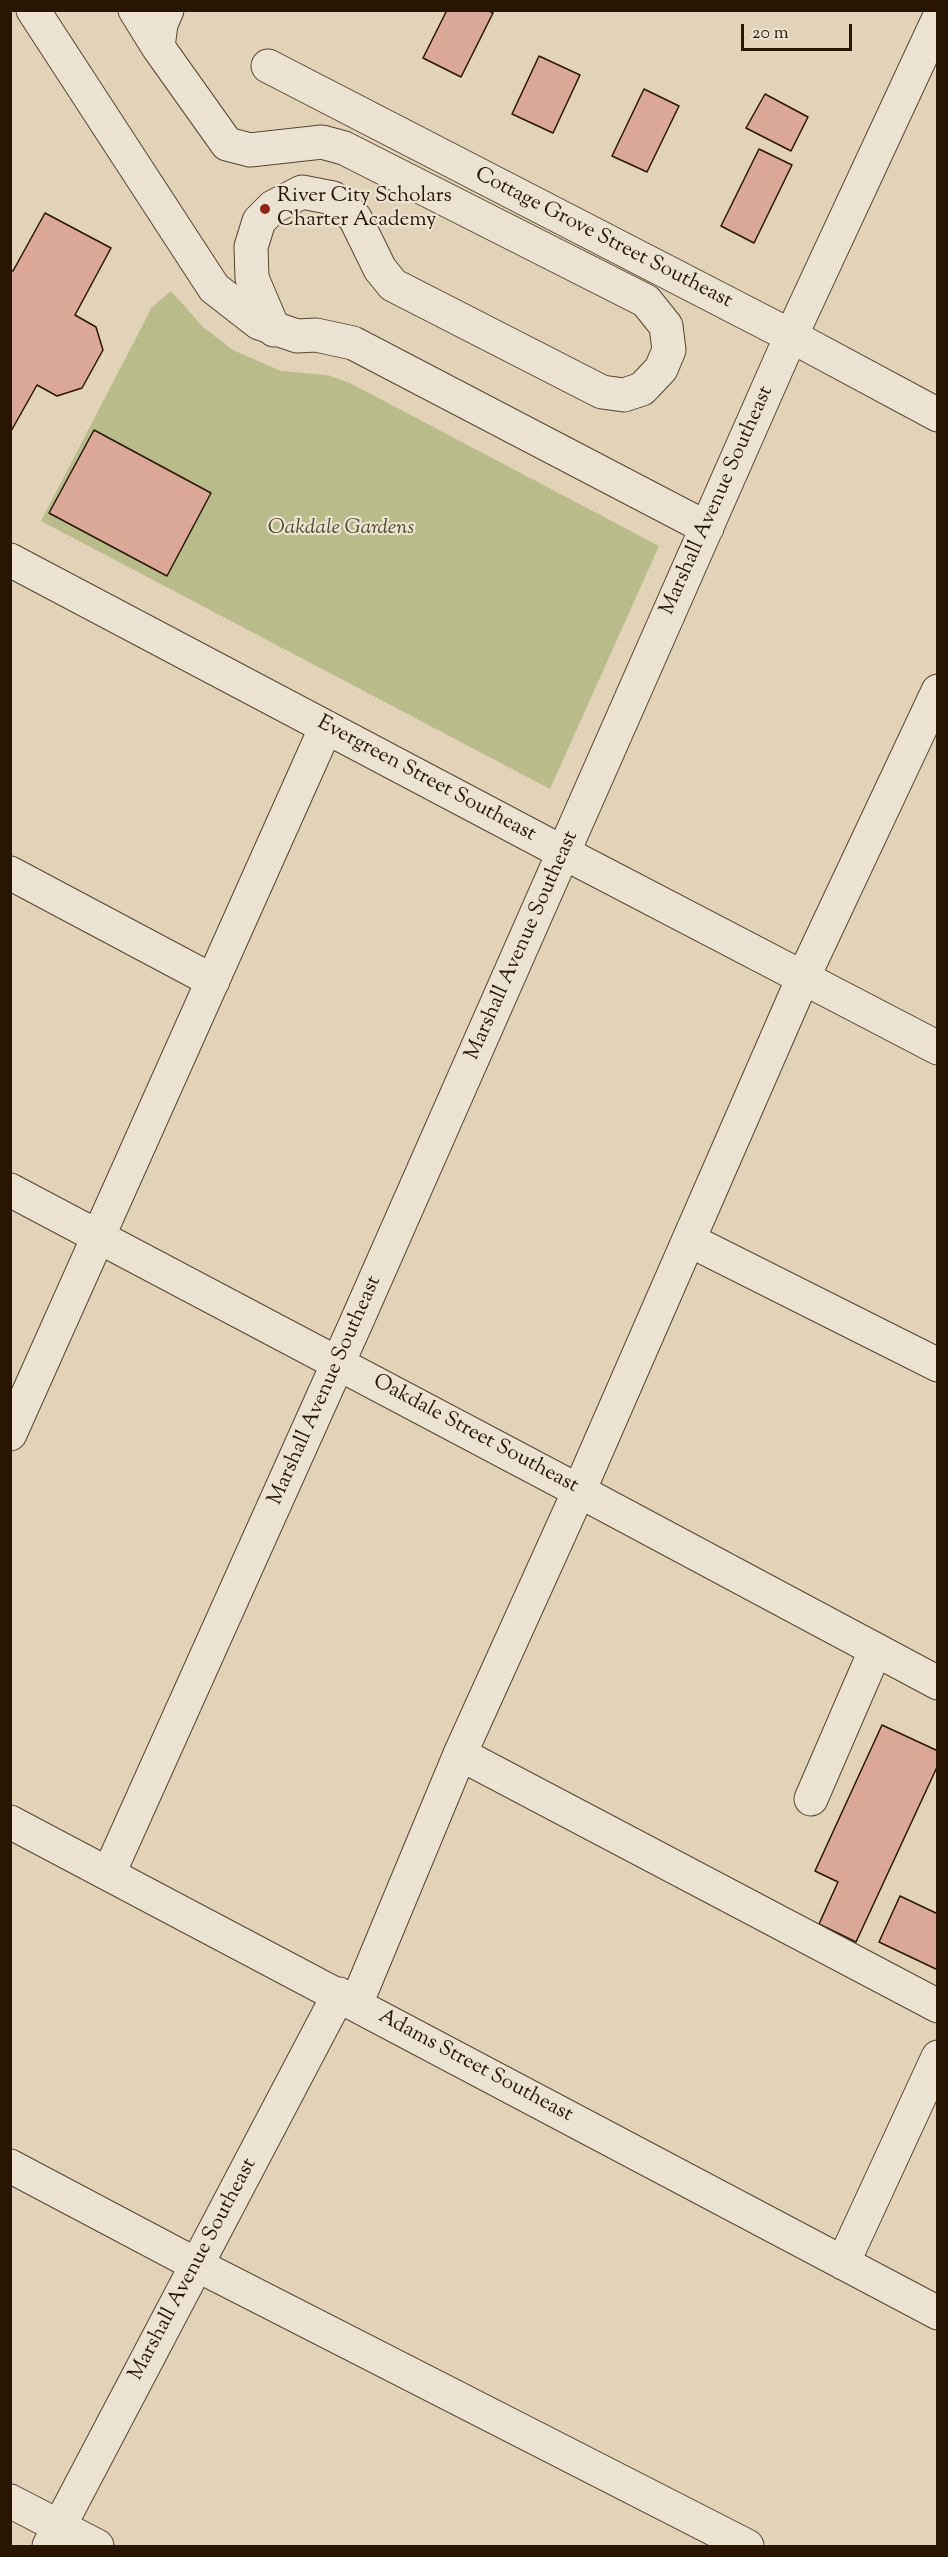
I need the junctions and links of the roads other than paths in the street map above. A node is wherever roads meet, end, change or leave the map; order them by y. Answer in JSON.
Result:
{"nodes":[{"id":1,"x":33,"y":10,"type":"edge"},
{"id":2,"x":135,"y":10,"type":"edge"},
{"id":3,"x":167,"y":10,"type":"edge"},
{"id":4,"x":938,"y":20,"type":"edge"},
{"id":5,"x":158,"y":47,"type":"junction"},
{"id":6,"x":268,"y":66,"type":"dead end"},
{"id":7,"x":274,"y":330,"type":"junction"},
{"id":8,"x":791,"y":336,"type":"junction"},
{"id":9,"x":938,"y":415,"type":"edge"},
{"id":10,"x":707,"y":528,"type":"junction"},
{"id":11,"x":10,"y":560,"type":"edge"},
{"id":12,"x":938,"y":691,"type":"edge"},
{"id":13,"x":326,"y":727,"type":"junction"},
{"id":14,"x":929,"y":729,"type":"edge"},
{"id":15,"x":564,"y":854,"type":"junction"},
{"id":16,"x":10,"y":873,"type":"edge"},
{"id":17,"x":803,"y":978,"type":"junction"},
{"id":18,"x":213,"y":981,"type":"junction"},
{"id":19,"x":938,"y":1048,"type":"edge"},
{"id":20,"x":10,"y":1190,"type":"edge"},
{"id":21,"x":99,"y":1237,"type":"junction"},
{"id":22,"x":688,"y":1240,"type":"junction"},
{"id":23,"x":339,"y":1363,"type":"junction"},
{"id":24,"x":938,"y":1365,"type":"edge"},
{"id":25,"x":10,"y":1434,"type":"edge"},
{"id":26,"x":579,"y":1491,"type":"junction"},
{"id":27,"x":875,"y":1651,"type":"junction"},
{"id":28,"x":938,"y":1683,"type":"edge"},
{"id":29,"x":460,"y":1754,"type":"junction"},
{"id":30,"x":811,"y":1799,"type":"dead end"},
{"id":31,"x":10,"y":1822,"type":"edge"},
{"id":32,"x":109,"y":1874,"type":"junction"},
{"id":33,"x":348,"y":1999,"type":"junction"},
{"id":34,"x":938,"y":2006,"type":"edge"},
{"id":35,"x":938,"y":2057,"type":"edge"},
{"id":36,"x":10,"y":2166,"type":"edge"},
{"id":37,"x":843,"y":2263,"type":"junction"},
{"id":38,"x":197,"y":2265,"type":"junction"},
{"id":39,"x":938,"y":2313,"type":"edge"},
{"id":40,"x":10,"y":2501,"type":"edge"},
{"id":41,"x":54,"y":2537,"type":"edge"},
{"id":42,"x":97,"y":2547,"type":"edge"},
{"id":43,"x":747,"y":2547,"type":"edge"}],
"edges":[{"from":1,"to":7,"type":"street"},
{"from":2,"to":5,"type":"street"},
{"from":3,"to":5,"type":"street"},
{"from":4,"to":8,"type":"street","name":"Marshall Avenue Southeast"},
{"from":5,"to":7,"type":"street"},
{"from":6,"to":8,"type":"street","name":"Cottage Grove Street Southeast"},
{"from":7,"to":10,"type":"street"},
{"from":8,"to":9,"type":"street","name":"Cottage Grove Street Southeast"},
{"from":8,"to":10,"type":"street","name":"Marshall Avenue Southeast"},
{"from":10,"to":15,"type":"street","name":"Marshall Avenue Southeast"},
{"from":11,"to":13,"type":"street","name":"Evergreen Street Southeast"},
{"from":12,"to":14,"type":"street","name":"Marshall Avenue Southeast"},
{"from":13,"to":15,"type":"street","name":"Evergreen Street Southeast"},
{"from":13,"to":18,"type":"street"},
{"from":14,"to":17,"type":"street","name":"Marshall Avenue Southeast"},
{"from":15,"to":17,"type":"street","name":"Evergreen Street Southeast"},
{"from":15,"to":23,"type":"street","name":"Marshall Avenue Southeast"},
{"from":16,"to":18,"type":"street"},
{"from":17,"to":19,"type":"street","name":"Evergreen Street Southeast"},
{"from":17,"to":22,"type":"street","name":"Marshall Avenue Southeast"},
{"from":18,"to":21,"type":"street"},
{"from":20,"to":21,"type":"street","name":"Oakdale Street Southeast"},
{"from":21,"to":23,"type":"street","name":"Oakdale Street Southeast"},
{"from":21,"to":25,"type":"street"},
{"from":22,"to":24,"type":"street"},
{"from":22,"to":26,"type":"street","name":"Marshall Avenue Southeast"},
{"from":23,"to":26,"type":"street","name":"Oakdale Street Southeast"},
{"from":23,"to":32,"type":"street","name":"Marshall Avenue Southeast"},
{"from":26,"to":27,"type":"street","name":"Oakdale Street Southeast"},
{"from":26,"to":29,"type":"street","name":"Marshall Avenue Southeast"},
{"from":27,"to":28,"type":"street","name":"Oakdale Street Southeast"},
{"from":27,"to":30,"type":"street"},
{"from":29,"to":33,"type":"street","name":"Marshall Avenue Southeast"},
{"from":29,"to":34,"type":"street"},
{"from":31,"to":32,"type":"street","name":"Adams Street Southeast"},
{"from":32,"to":33,"type":"street","name":"Adams Street Southeast"},
{"from":33,"to":37,"type":"street","name":"Adams Street Southeast"},
{"from":33,"to":38,"type":"street","name":"Marshall Avenue Southeast"},
{"from":35,"to":37,"type":"street"},
{"from":36,"to":38,"type":"street"},
{"from":37,"to":39,"type":"street","name":"Adams Street Southeast"},
{"from":38,"to":41,"type":"street","name":"Marshall Avenue Southeast"},
{"from":38,"to":43,"type":"street"},
{"from":40,"to":41,"type":"street"},
{"from":41,"to":42,"type":"street"}]}
